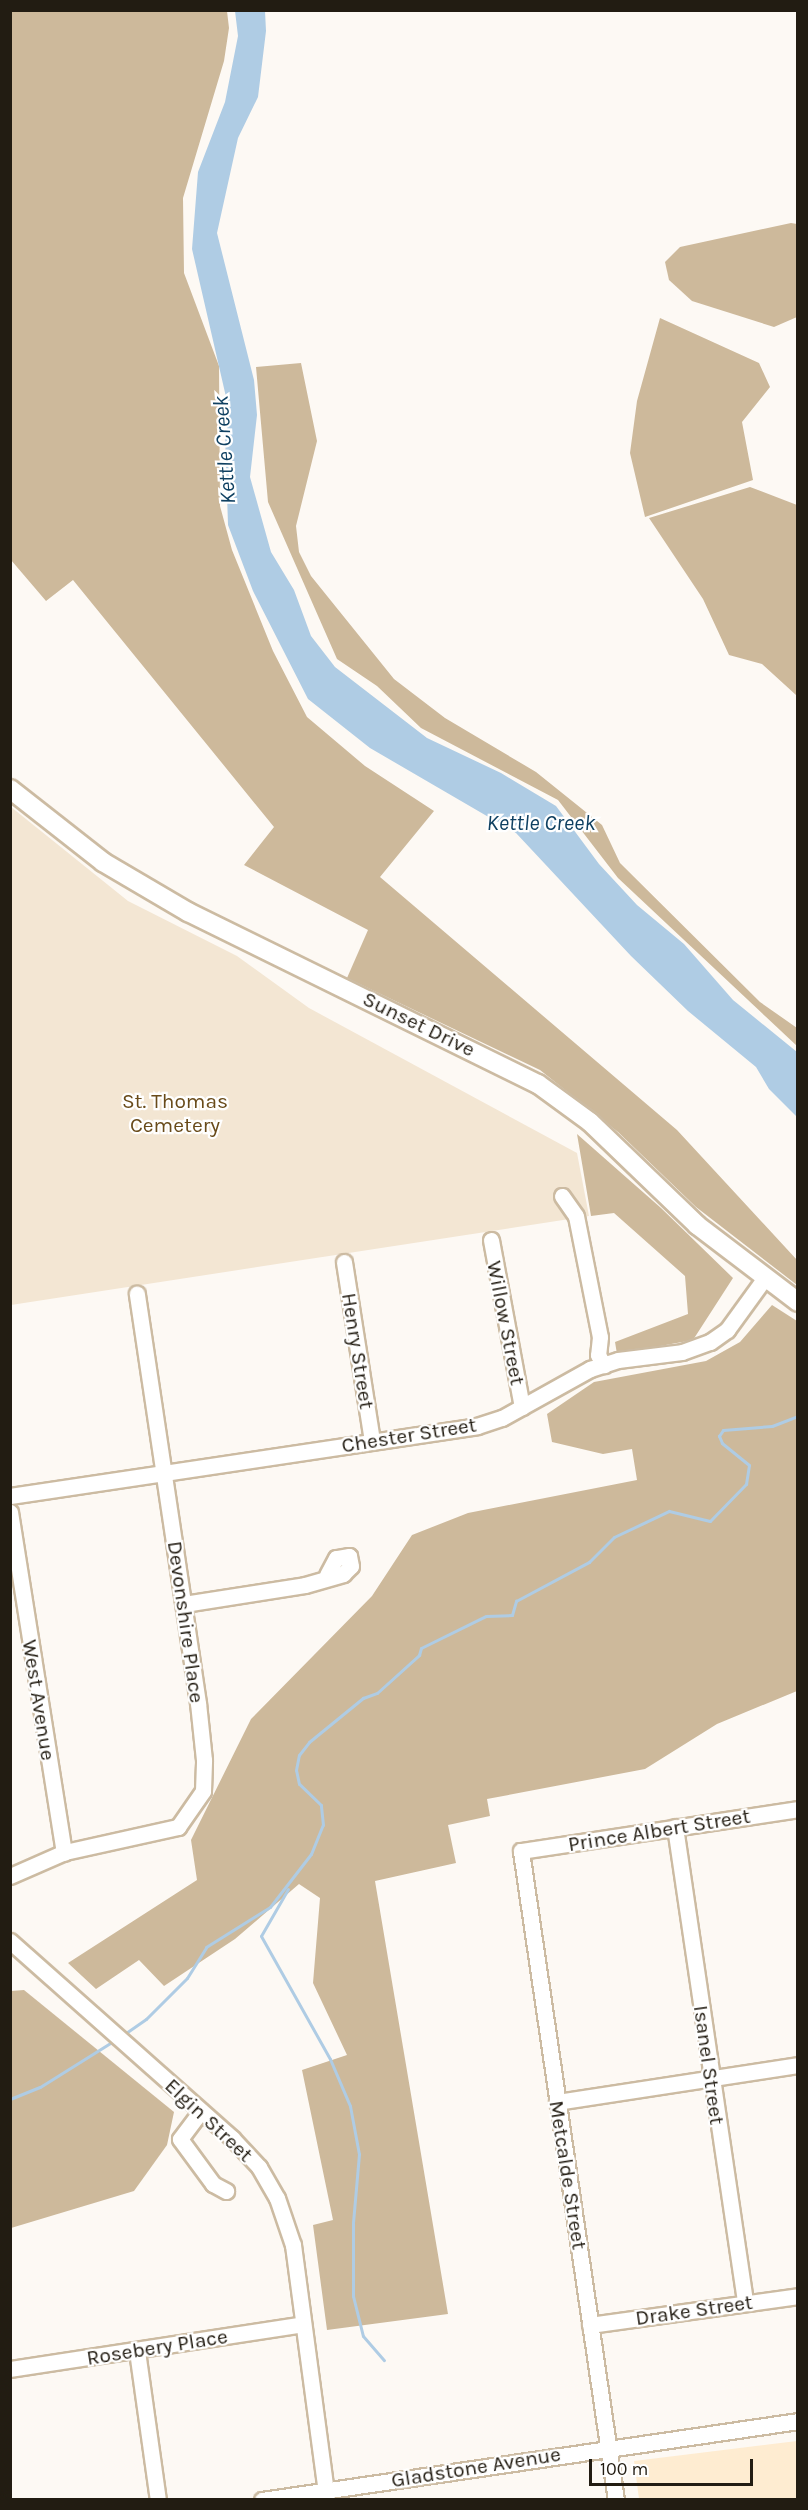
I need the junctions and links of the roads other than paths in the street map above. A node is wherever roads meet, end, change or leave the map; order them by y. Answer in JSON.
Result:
{"nodes":[{"id":1,"x":10,"y":789,"type":"edge"},
{"id":2,"x":562,"y":1196,"type":"dead end"},
{"id":3,"x":490,"y":1240,"type":"dead end"},
{"id":4,"x":344,"y":1262,"type":"dead end"},
{"id":5,"x":764,"y":1279,"type":"junction"},
{"id":6,"x":137,"y":1294,"type":"dead end"},
{"id":7,"x":798,"y":1302,"type":"edge"},
{"id":8,"x":604,"y":1365,"type":"junction"},
{"id":9,"x":522,"y":1407,"type":"junction"},
{"id":10,"x":372,"y":1441,"type":"junction"},
{"id":11,"x":164,"y":1473,"type":"junction"},
{"id":12,"x":10,"y":1496,"type":"edge"},
{"id":13,"x":10,"y":1512,"type":"edge"},
{"id":14,"x":327,"y":1575,"type":"dead end"},
{"id":15,"x":184,"y":1604,"type":"junction"},
{"id":16,"x":798,"y":1809,"type":"edge"},
{"id":17,"x":675,"y":1827,"type":"junction"},
{"id":18,"x":521,"y":1851,"type":"joint"},
{"id":19,"x":64,"y":1853,"type":"junction"},
{"id":20,"x":10,"y":1876,"type":"edge"},
{"id":21,"x":10,"y":1941,"type":"edge"},
{"id":22,"x":798,"y":2065,"type":"edge"},
{"id":23,"x":711,"y":2078,"type":"junction"},
{"id":24,"x":557,"y":2102,"type":"junction"},
{"id":25,"x":201,"y":2111,"type":"junction"},
{"id":26,"x":226,"y":2191,"type":"dead end"},
{"id":27,"x":798,"y":2296,"type":"edge"},
{"id":28,"x":745,"y":2302,"type":"junction"},
{"id":29,"x":303,"y":2324,"type":"junction"},
{"id":30,"x":590,"y":2325,"type":"junction"},
{"id":31,"x":137,"y":2351,"type":"junction"},
{"id":32,"x":10,"y":2369,"type":"edge"},
{"id":33,"x":798,"y":2421,"type":"edge"},
{"id":34,"x":609,"y":2447,"type":"junction"},
{"id":35,"x":326,"y":2495,"type":"edge"},
{"id":36,"x":158,"y":2499,"type":"edge"},
{"id":37,"x":262,"y":2499,"type":"edge"},
{"id":38,"x":616,"y":2499,"type":"edge"}],
"edges":[{"from":1,"to":5,"type":"main road","name":"Sunset Drive"},
{"from":2,"to":8,"type":"street"},
{"from":3,"to":9,"type":"street","name":"Willow Street"},
{"from":4,"to":10,"type":"street","name":"Henry Street"},
{"from":5,"to":7,"type":"main road","name":"Sunset Drive"},
{"from":5,"to":8,"type":"street","name":"Chester Street"},
{"from":6,"to":11,"type":"street","name":"Devonshire Place"},
{"from":8,"to":9,"type":"street","name":"Chester Street"},
{"from":9,"to":10,"type":"street","name":"Chester Street"},
{"from":10,"to":11,"type":"street","name":"Chester Street"},
{"from":11,"to":12,"type":"street","name":"Chester Street"},
{"from":11,"to":15,"type":"street","name":"Devonshire Place"},
{"from":13,"to":19,"type":"street","name":"West Avenue"},
{"from":14,"to":15,"type":"street"},
{"from":15,"to":19,"type":"street","name":"Devonshire Place"},
{"from":16,"to":17,"type":"street","name":"Prince Albert Street"},
{"from":17,"to":18,"type":"street","name":"Prince Albert Street"},
{"from":17,"to":23,"type":"street","name":"Isanel Street"},
{"from":18,"to":24,"type":"street","name":"Metcalde Street"},
{"from":19,"to":20,"type":"street","name":"Devonshire Place"},
{"from":21,"to":25,"type":"street","name":"Elgin Street"},
{"from":22,"to":23,"type":"street"},
{"from":23,"to":24,"type":"street"},
{"from":23,"to":28,"type":"street","name":"Isanel Street"},
{"from":24,"to":30,"type":"street","name":"Metcalde Street"},
{"from":25,"to":26,"type":"street"},
{"from":25,"to":29,"type":"street","name":"Elgin Street"},
{"from":27,"to":28,"type":"street","name":"Drake Street"},
{"from":28,"to":30,"type":"street","name":"Drake Street"},
{"from":29,"to":31,"type":"street","name":"Rosebery Place"},
{"from":29,"to":35,"type":"street","name":"Elgin Street"},
{"from":30,"to":34,"type":"street","name":"Metcalde Street"},
{"from":31,"to":32,"type":"street","name":"Rosebery Place"},
{"from":31,"to":36,"type":"street"},
{"from":33,"to":34,"type":"street","name":"Gladstone Avenue"},
{"from":34,"to":35,"type":"street","name":"Gladstone Avenue"},
{"from":34,"to":38,"type":"street","name":"Metcalde Street"},
{"from":35,"to":37,"type":"street","name":"Gladstone Avenue"}]}
